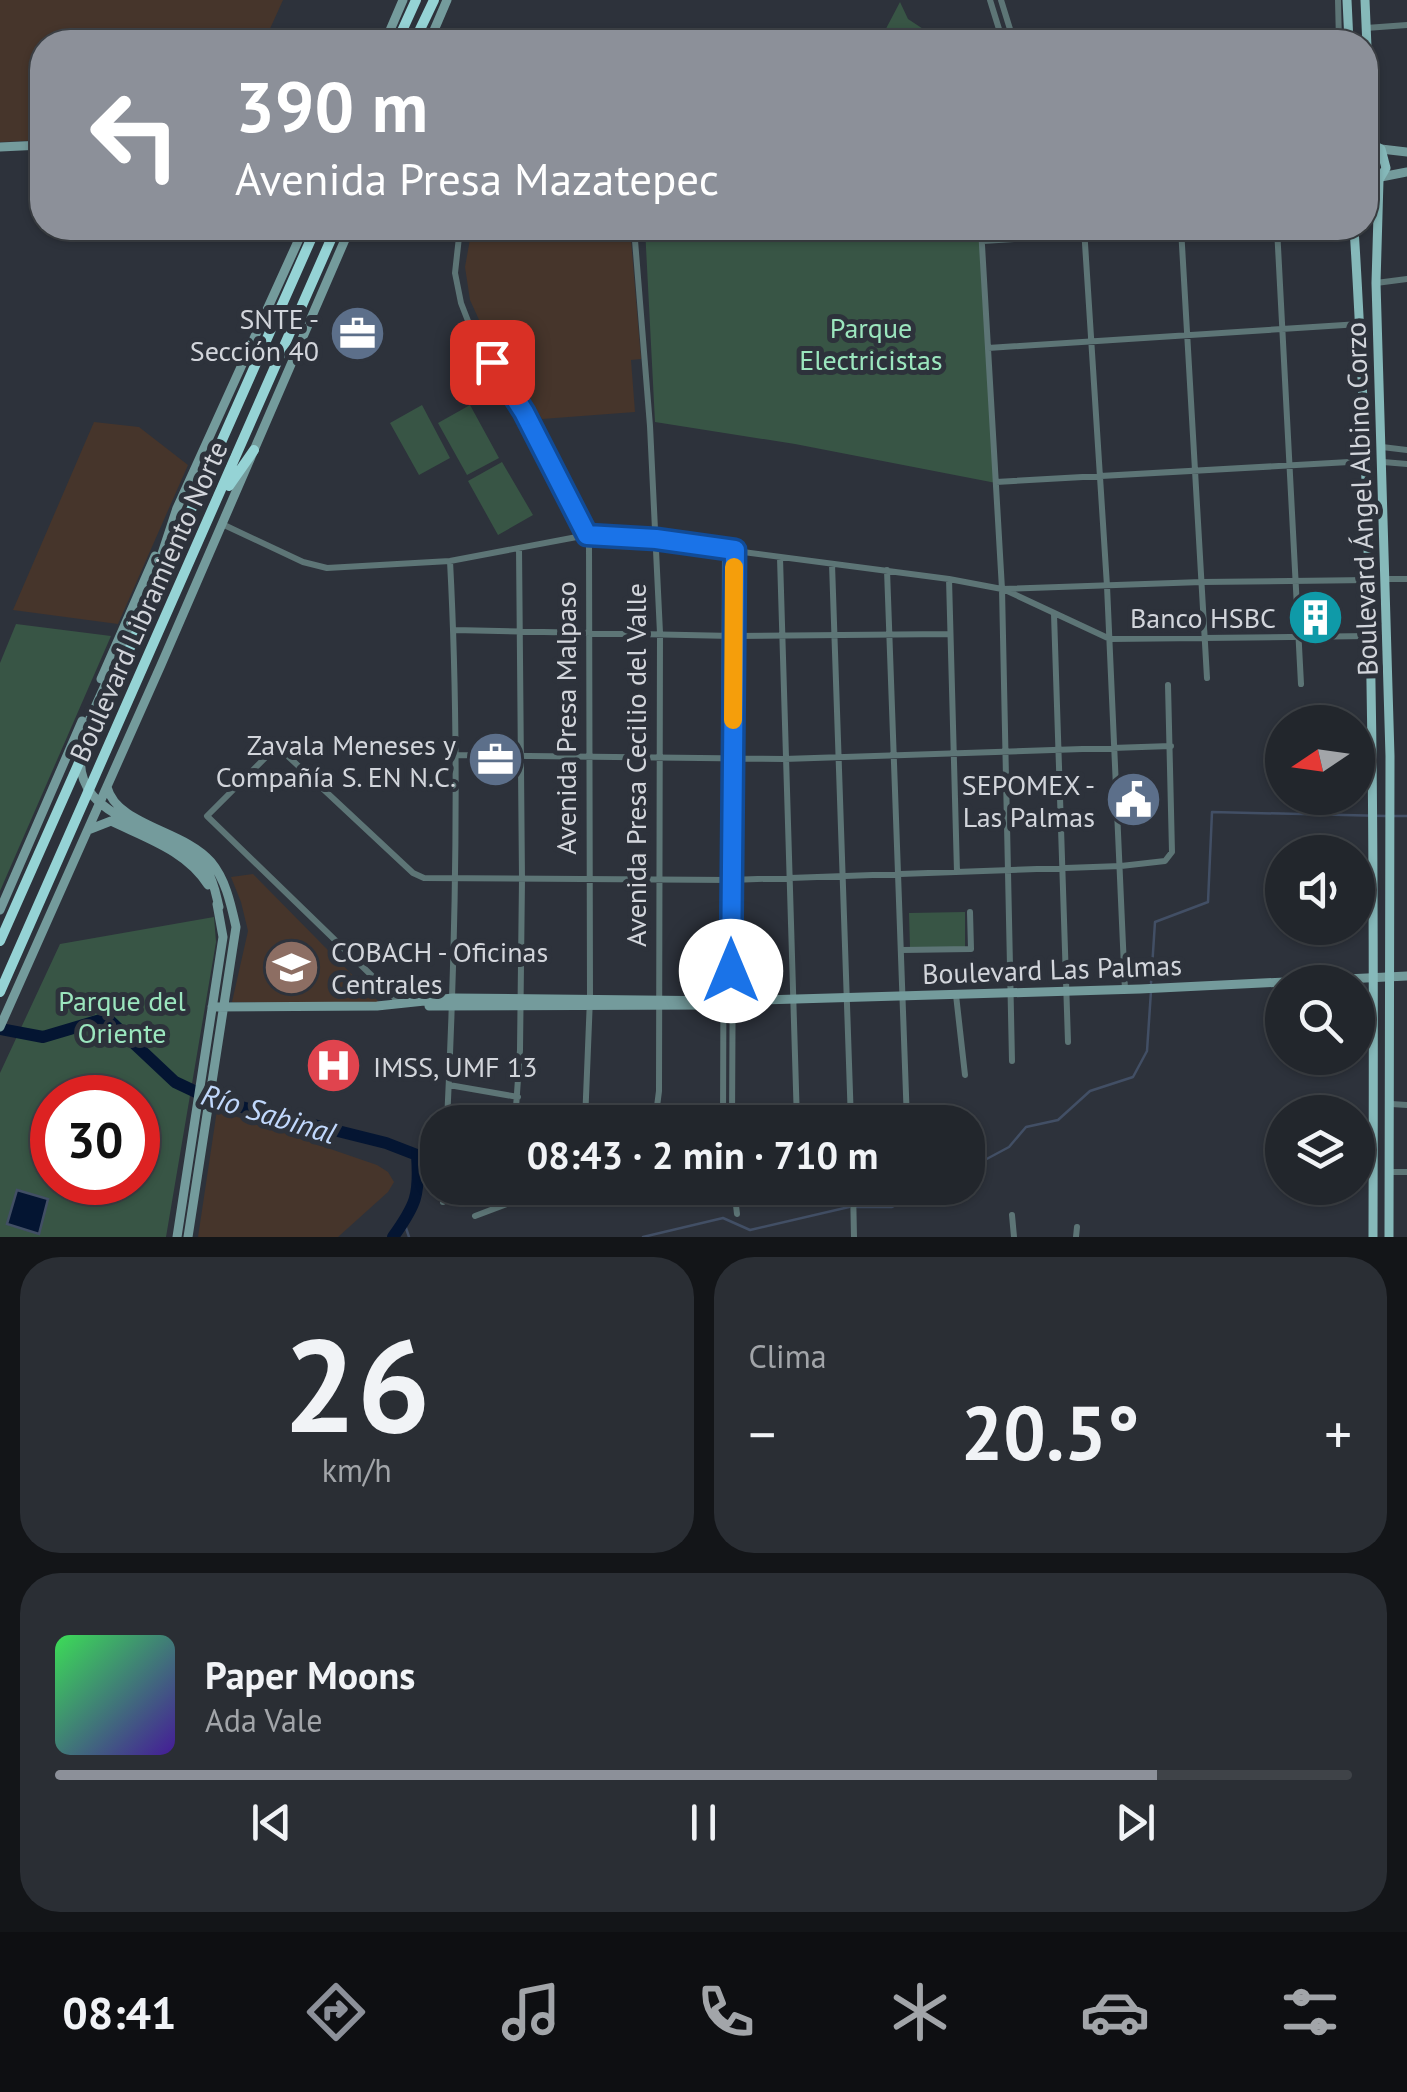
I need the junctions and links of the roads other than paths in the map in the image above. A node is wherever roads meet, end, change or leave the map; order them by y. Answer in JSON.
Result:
{"nodes":[{"id":1,"x":403,"y":0,"type":"edge"},
{"id":2,"x":416,"y":0,"type":"edge"},
{"id":3,"x":434,"y":0,"type":"edge"},
{"id":4,"x":447,"y":0,"type":"edge"},
{"id":5,"x":990,"y":0,"type":"edge"},
{"id":6,"x":1002,"y":0,"type":"edge"},
{"id":7,"x":1338,"y":0,"type":"edge"},
{"id":8,"x":1347,"y":0,"type":"edge"},
{"id":9,"x":1365,"y":0,"type":"edge"},
{"id":10,"x":1407,"y":25,"type":"edge"},
{"id":11,"x":1366,"y":28,"type":"joint"},
{"id":12,"x":1339,"y":29,"type":"edge"},
{"id":13,"x":389,"y":30,"type":"edge"},
{"id":14,"x":403,"y":30,"type":"edge"},
{"id":15,"x":420,"y":30,"type":"edge"},
{"id":16,"x":434,"y":30,"type":"edge"},
{"id":17,"x":999,"y":30,"type":"edge"},
{"id":18,"x":1011,"y":30,"type":"edge"},
{"id":19,"x":1345,"y":30,"type":"edge"},
{"id":20,"x":30,"y":145,"type":"edge"},
{"id":21,"x":1378,"y":145,"type":"edge"},
{"id":22,"x":0,"y":147,"type":"edge"},
{"id":23,"x":1407,"y":152,"type":"edge"},
{"id":24,"x":1378,"y":154,"type":"edge"},
{"id":25,"x":1407,"y":172,"type":"edge"},
{"id":26,"x":1380,"y":178,"type":"junction"},
{"id":27,"x":1378,"y":230,"type":"edge"},
{"id":28,"x":299,"y":240,"type":"edge"},
{"id":29,"x":311,"y":240,"type":"edge"},
{"id":30,"x":331,"y":240,"type":"edge"},
{"id":31,"x":345,"y":240,"type":"edge"},
{"id":32,"x":459,"y":240,"type":"edge"},
{"id":33,"x":635,"y":240,"type":"edge"},
{"id":34,"x":999,"y":240,"type":"edge"},
{"id":35,"x":1085,"y":240,"type":"edge"},
{"id":36,"x":1180,"y":240,"type":"edge"},
{"id":37,"x":1278,"y":240,"type":"edge"},
{"id":38,"x":1355,"y":240,"type":"edge"},
{"id":39,"x":1378,"y":240,"type":"edge"},
{"id":40,"x":982,"y":242,"type":"joint"},
{"id":41,"x":1407,"y":279,"type":"edge"},
{"id":42,"x":1376,"y":283,"type":"junction"},
{"id":43,"x":1360,"y":324,"type":"junction"},
{"id":44,"x":1284,"y":330,"type":"junction"},
{"id":45,"x":1188,"y":334,"type":"junction"},
{"id":46,"x":1092,"y":343,"type":"junction"},
{"id":47,"x":988,"y":348,"type":"junction"},
{"id":48,"x":1382,"y":447,"type":"junction"},
{"id":49,"x":254,"y":450,"type":"junction"},
{"id":50,"x":1407,"y":450,"type":"edge"},
{"id":51,"x":1367,"y":462,"type":"junction"},
{"id":52,"x":1383,"y":462,"type":"junction"},
{"id":53,"x":1407,"y":464,"type":"edge"},
{"id":54,"x":1292,"y":466,"type":"junction"},
{"id":55,"x":1196,"y":471,"type":"junction"},
{"id":56,"x":1101,"y":479,"type":"junction"},
{"id":57,"x":996,"y":482,"type":"junction"},
{"id":58,"x":214,"y":507,"type":"junction"},
{"id":59,"x":177,"y":508,"type":"junction"},
{"id":60,"x":222,"y":524,"type":"junction"},
{"id":61,"x":1385,"y":525,"type":"junction"},
{"id":62,"x":1368,"y":532,"type":"junction"},
{"id":63,"x":585,"y":538,"type":"junction"},
{"id":64,"x":1386,"y":541,"type":"junction"},
{"id":65,"x":656,"y":543,"type":"junction"},
{"id":66,"x":519,"y":548,"type":"junction"},
{"id":67,"x":725,"y":552,"type":"junction"},
{"id":68,"x":737,"y":554,"type":"junction"},
{"id":69,"x":780,"y":558,"type":"junction"},
{"id":70,"x":450,"y":562,"type":"junction"},
{"id":71,"x":832,"y":564,"type":"junction"},
{"id":72,"x":886,"y":570,"type":"junction"},
{"id":73,"x":1387,"y":578,"type":"junction"},
{"id":74,"x":949,"y":579,"type":"junction"},
{"id":75,"x":1407,"y":579,"type":"edge"},
{"id":76,"x":1369,"y":580,"type":"junction"},
{"id":77,"x":1298,"y":581,"type":"junction"},
{"id":78,"x":1202,"y":582,"type":"junction"},
{"id":79,"x":1107,"y":586,"type":"junction"},
{"id":80,"x":1002,"y":589,"type":"junction"},
{"id":81,"x":1054,"y":614,"type":"junction"},
{"id":82,"x":454,"y":630,"type":"junction"},
{"id":83,"x":522,"y":632,"type":"junction"},
{"id":84,"x":660,"y":633,"type":"junction"},
{"id":85,"x":890,"y":633,"type":"junction"},
{"id":86,"x":590,"y":634,"type":"junction"},
{"id":87,"x":949,"y":634,"type":"junction"},
{"id":88,"x":1301,"y":634,"type":"junction"},
{"id":89,"x":835,"y":635,"type":"junction"},
{"id":90,"x":729,"y":636,"type":"junction"},
{"id":91,"x":780,"y":636,"type":"junction"},
{"id":92,"x":1371,"y":636,"type":"junction"},
{"id":93,"x":1205,"y":637,"type":"junction"},
{"id":94,"x":1110,"y":639,"type":"junction"},
{"id":95,"x":1207,"y":678,"type":"dead end"},
{"id":96,"x":1301,"y":684,"type":"dead end"},
{"id":97,"x":1168,"y":685,"type":"dead end"},
{"id":98,"x":1172,"y":746,"type":"junction"},
{"id":99,"x":1114,"y":747,"type":"junction"},
{"id":100,"x":1059,"y":748,"type":"junction"},
{"id":101,"x":1004,"y":749,"type":"junction"},
{"id":102,"x":954,"y":751,"type":"junction"},
{"id":103,"x":896,"y":754,"type":"junction"},
{"id":104,"x":454,"y":755,"type":"junction"},
{"id":105,"x":839,"y":756,"type":"junction"},
{"id":106,"x":522,"y":757,"type":"junction"},
{"id":107,"x":588,"y":758,"type":"junction"},
{"id":108,"x":658,"y":758,"type":"junction"},
{"id":109,"x":729,"y":758,"type":"junction"},
{"id":110,"x":784,"y":758,"type":"junction"},
{"id":111,"x":107,"y":787,"type":"junction"},
{"id":112,"x":88,"y":830,"type":"junction"},
{"id":113,"x":1121,"y":866,"type":"junction"},
{"id":114,"x":1063,"y":868,"type":"junction"},
{"id":115,"x":1008,"y":870,"type":"junction"},
{"id":116,"x":957,"y":872,"type":"junction"},
{"id":117,"x":898,"y":874,"type":"junction"},
{"id":118,"x":844,"y":875,"type":"junction"},
{"id":119,"x":657,"y":878,"type":"junction"},
{"id":120,"x":789,"y":878,"type":"junction"},
{"id":121,"x":522,"y":879,"type":"junction"},
{"id":122,"x":456,"y":880,"type":"junction"},
{"id":123,"x":587,"y":880,"type":"junction"},
{"id":124,"x":728,"y":880,"type":"junction"},
{"id":125,"x":218,"y":907,"type":"junction"},
{"id":126,"x":0,"y":910,"type":"edge"},
{"id":127,"x":970,"y":912,"type":"dead end"},
{"id":128,"x":0,"y":942,"type":"edge"},
{"id":129,"x":902,"y":950,"type":"junction"},
{"id":130,"x":1374,"y":965,"type":"edge"},
{"id":131,"x":1407,"y":976,"type":"edge"},
{"id":132,"x":1390,"y":977,"type":"junction"},
{"id":133,"x":1375,"y":978,"type":"edge"},
{"id":134,"x":1265,"y":983,"type":"edge"},
{"id":135,"x":1124,"y":990,"type":"junction"},
{"id":136,"x":0,"y":992,"type":"edge"},
{"id":137,"x":1066,"y":992,"type":"junction"},
{"id":138,"x":1012,"y":993,"type":"junction"},
{"id":139,"x":956,"y":995,"type":"junction"},
{"id":140,"x":903,"y":996,"type":"junction"},
{"id":141,"x":848,"y":998,"type":"junction"},
{"id":142,"x":791,"y":999,"type":"junction"},
{"id":143,"x":590,"y":1002,"type":"junction"},
{"id":144,"x":658,"y":1002,"type":"junction"},
{"id":145,"x":726,"y":1002,"type":"junction"},
{"id":146,"x":453,"y":1003,"type":"junction"},
{"id":147,"x":520,"y":1003,"type":"junction"},
{"id":148,"x":402,"y":1005,"type":"junction"},
{"id":149,"x":212,"y":1007,"type":"junction"},
{"id":150,"x":224,"y":1008,"type":"junction"},
{"id":151,"x":0,"y":1027,"type":"edge"},
{"id":152,"x":1068,"y":1042,"type":"dead end"},
{"id":153,"x":1012,"y":1061,"type":"dead end"},
{"id":154,"x":965,"y":1075,"type":"dead end"},
{"id":155,"x":1374,"y":1075,"type":"edge"},
{"id":156,"x":206,"y":1082,"type":"junction"},
{"id":157,"x":449,"y":1084,"type":"junction"},
{"id":158,"x":518,"y":1098,"type":"junction"},
{"id":159,"x":1391,"y":1104,"type":"junction"},
{"id":160,"x":448,"y":1105,"type":"edge"},
{"id":161,"x":517,"y":1105,"type":"edge"},
{"id":162,"x":586,"y":1105,"type":"edge"},
{"id":163,"x":657,"y":1105,"type":"edge"},
{"id":164,"x":723,"y":1105,"type":"edge"},
{"id":165,"x":731,"y":1105,"type":"edge"},
{"id":166,"x":796,"y":1105,"type":"edge"},
{"id":167,"x":851,"y":1105,"type":"edge"},
{"id":168,"x":906,"y":1105,"type":"edge"},
{"id":169,"x":1407,"y":1105,"type":"edge"},
{"id":170,"x":202,"y":1113,"type":"junction"},
{"id":171,"x":1390,"y":1172,"type":"junction"},
{"id":172,"x":1407,"y":1172,"type":"edge"},
{"id":173,"x":736,"y":1205,"type":"edge"},
{"id":174,"x":854,"y":1205,"type":"edge"},
{"id":175,"x":502,"y":1206,"type":"edge"},
{"id":176,"x":737,"y":1214,"type":"dead end"},
{"id":177,"x":1012,"y":1215,"type":"dead end"},
{"id":178,"x":475,"y":1216,"type":"dead end"},
{"id":179,"x":1076,"y":1227,"type":"dead end"},
{"id":180,"x":177,"y":1237,"type":"edge"},
{"id":181,"x":188,"y":1237,"type":"edge"},
{"id":182,"x":854,"y":1237,"type":"edge"},
{"id":183,"x":1014,"y":1237,"type":"edge"},
{"id":184,"x":1076,"y":1237,"type":"edge"},
{"id":185,"x":1373,"y":1237,"type":"edge"},
{"id":186,"x":1389,"y":1237,"type":"edge"}],
"edges":[{"from":1,"to":13,"type":"main road"},
{"from":2,"to":14,"type":"highway"},
{"from":3,"to":15,"type":"highway"},
{"from":4,"to":16,"type":"main road"},
{"from":5,"to":17,"type":"street"},
{"from":6,"to":18,"type":"street"},
{"from":7,"to":12,"type":"street"},
{"from":8,"to":19,"type":"main road"},
{"from":9,"to":11,"type":"main road"},
{"from":10,"to":11,"type":"street"},
{"from":20,"to":22,"type":"main road"},
{"from":21,"to":23,"type":"main road"},
{"from":24,"to":26,"type":"main road","name":"Boulevard Ángel Albino Corzo"},
{"from":25,"to":26,"type":"main road"},
{"from":26,"to":27,"type":"main road","name":"Boulevard Ángel Albino Corzo"},
{"from":28,"to":59,"type":"main road"},
{"from":29,"to":128,"type":"highway","name":"Boulevard Libramiento Norte"},
{"from":30,"to":58,"type":"highway","name":"Boulevard Libramiento Norte"},
{"from":31,"to":49,"type":"main road"},
{"from":32,"to":63,"type":"street","name":"Avenida Presa Malpaso"},
{"from":33,"to":65,"type":"street","name":"Avenida Presa Cecilio del Valle"},
{"from":34,"to":40,"type":"street"},
{"from":35,"to":46,"type":"street"},
{"from":36,"to":45,"type":"street"},
{"from":37,"to":44,"type":"street"},
{"from":38,"to":43,"type":"main road","name":"Boulevard Ángel Albino Corzo"},
{"from":39,"to":42,"type":"main road","name":"Boulevard Ángel Albino Corzo"},
{"from":40,"to":47,"type":"street"},
{"from":41,"to":42,"type":"street"},
{"from":42,"to":48,"type":"main road","name":"Boulevard Ángel Albino Corzo"},
{"from":43,"to":44,"type":"street"},
{"from":43,"to":51,"type":"main road","name":"Boulevard Ángel Albino Corzo"},
{"from":44,"to":45,"type":"street"},
{"from":44,"to":54,"type":"street"},
{"from":45,"to":46,"type":"street"},
{"from":45,"to":55,"type":"street"},
{"from":46,"to":47,"type":"street"},
{"from":46,"to":56,"type":"street"},
{"from":47,"to":57,"type":"street"},
{"from":48,"to":50,"type":"street"},
{"from":48,"to":52,"type":"main road","name":"Boulevard Ángel Albino Corzo"},
{"from":49,"to":58,"type":"highway"},
{"from":49,"to":60,"type":"main road"},
{"from":51,"to":54,"type":"street"},
{"from":51,"to":62,"type":"main road","name":"Boulevard Ángel Albino Corzo"},
{"from":52,"to":53,"type":"street"},
{"from":52,"to":61,"type":"main road","name":"Boulevard Ángel Albino Corzo"},
{"from":54,"to":55,"type":"street"},
{"from":54,"to":77,"type":"street"},
{"from":55,"to":56,"type":"street"},
{"from":55,"to":78,"type":"street"},
{"from":56,"to":57,"type":"street"},
{"from":56,"to":79,"type":"street"},
{"from":57,"to":80,"type":"street"},
{"from":58,"to":136,"type":"highway","name":"Boulevard Libramiento Norte"},
{"from":59,"to":125,"type":"main road"},
{"from":59,"to":126,"type":"main road"},
{"from":60,"to":70,"type":"street"},
{"from":60,"to":111,"type":"main road"},
{"from":61,"to":62,"type":"main road"},
{"from":61,"to":64,"type":"main road","name":"Boulevard Ángel Albino Corzo"},
{"from":62,"to":64,"type":"main road"},
{"from":62,"to":76,"type":"main road","name":"Boulevard Ángel Albino Corzo"},
{"from":63,"to":65,"type":"street"},
{"from":63,"to":66,"type":"street"},
{"from":63,"to":86,"type":"street","name":"Avenida Presa Malpaso"},
{"from":64,"to":73,"type":"main road","name":"Boulevard Ángel Albino Corzo"},
{"from":65,"to":67,"type":"street"},
{"from":65,"to":84,"type":"street","name":"Avenida Presa Cecilio del Valle"},
{"from":66,"to":70,"type":"street"},
{"from":66,"to":83,"type":"street"},
{"from":67,"to":68,"type":"street"},
{"from":67,"to":90,"type":"street"},
{"from":68,"to":69,"type":"street"},
{"from":68,"to":90,"type":"street"},
{"from":69,"to":71,"type":"street"},
{"from":69,"to":91,"type":"street"},
{"from":70,"to":82,"type":"street"},
{"from":71,"to":72,"type":"street"},
{"from":71,"to":89,"type":"street"},
{"from":72,"to":74,"type":"street"},
{"from":72,"to":85,"type":"street"},
{"from":73,"to":75,"type":"street"},
{"from":73,"to":132,"type":"main road","name":"Boulevard Ángel Albino Corzo"},
{"from":74,"to":80,"type":"street"},
{"from":74,"to":87,"type":"street"},
{"from":76,"to":77,"type":"street"},
{"from":76,"to":92,"type":"main road","name":"Boulevard Ángel Albino Corzo"},
{"from":77,"to":78,"type":"street"},
{"from":77,"to":88,"type":"street"},
{"from":78,"to":79,"type":"street"},
{"from":78,"to":93,"type":"street"},
{"from":79,"to":80,"type":"street"},
{"from":79,"to":94,"type":"street"},
{"from":80,"to":81,"type":"street"},
{"from":80,"to":101,"type":"street"},
{"from":81,"to":94,"type":"street"},
{"from":81,"to":100,"type":"street"},
{"from":82,"to":83,"type":"street"},
{"from":82,"to":104,"type":"street"},
{"from":83,"to":86,"type":"street"},
{"from":83,"to":106,"type":"street"},
{"from":84,"to":86,"type":"street"},
{"from":84,"to":90,"type":"street"},
{"from":84,"to":108,"type":"street","name":"Avenida Presa Cecilio del Valle"},
{"from":85,"to":87,"type":"street"},
{"from":85,"to":89,"type":"street"},
{"from":85,"to":103,"type":"street"},
{"from":86,"to":107,"type":"street","name":"Avenida Presa Malpaso"},
{"from":87,"to":102,"type":"street"},
{"from":88,"to":92,"type":"street"},
{"from":88,"to":93,"type":"street"},
{"from":88,"to":96,"type":"street"},
{"from":89,"to":91,"type":"street"},
{"from":89,"to":105,"type":"street"},
{"from":90,"to":91,"type":"street"},
{"from":90,"to":109,"type":"street"},
{"from":91,"to":110,"type":"street"},
{"from":92,"to":130,"type":"main road","name":"Boulevard Ángel Albino Corzo"},
{"from":93,"to":94,"type":"street"},
{"from":93,"to":95,"type":"street"},
{"from":94,"to":99,"type":"street"},
{"from":97,"to":98,"type":"street"},
{"from":98,"to":99,"type":"street"},
{"from":98,"to":113,"type":"street"},
{"from":99,"to":100,"type":"street"},
{"from":99,"to":113,"type":"street"},
{"from":100,"to":101,"type":"street"},
{"from":100,"to":114,"type":"street"},
{"from":101,"to":102,"type":"street"},
{"from":101,"to":115,"type":"street"},
{"from":102,"to":103,"type":"street"},
{"from":102,"to":116,"type":"street"},
{"from":103,"to":105,"type":"street"},
{"from":103,"to":117,"type":"street"},
{"from":104,"to":106,"type":"street"},
{"from":104,"to":122,"type":"street"},
{"from":105,"to":110,"type":"street"},
{"from":105,"to":118,"type":"street"},
{"from":106,"to":107,"type":"street"},
{"from":106,"to":121,"type":"street"},
{"from":107,"to":108,"type":"street"},
{"from":107,"to":123,"type":"street","name":"Avenida Presa Malpaso"},
{"from":108,"to":109,"type":"street"},
{"from":108,"to":119,"type":"street","name":"Avenida Presa Cecilio del Valle"},
{"from":109,"to":110,"type":"street"},
{"from":109,"to":124,"type":"street"},
{"from":110,"to":120,"type":"street"},
{"from":111,"to":112,"type":"main road"},
{"from":111,"to":150,"type":"main road"},
{"from":112,"to":125,"type":"main road"},
{"from":112,"to":151,"type":"main road"},
{"from":113,"to":114,"type":"street"},
{"from":113,"to":135,"type":"street"},
{"from":114,"to":115,"type":"street"},
{"from":114,"to":137,"type":"street"},
{"from":115,"to":116,"type":"street"},
{"from":115,"to":138,"type":"street"},
{"from":116,"to":117,"type":"street"},
{"from":117,"to":118,"type":"street"},
{"from":117,"to":129,"type":"street"},
{"from":118,"to":120,"type":"street"},
{"from":118,"to":141,"type":"street"},
{"from":119,"to":123,"type":"street"},
{"from":119,"to":124,"type":"street"},
{"from":119,"to":144,"type":"street","name":"Avenida Presa Cecilio del Valle"},
{"from":120,"to":124,"type":"street"},
{"from":120,"to":142,"type":"street"},
{"from":121,"to":122,"type":"street"},
{"from":121,"to":123,"type":"street"},
{"from":121,"to":147,"type":"street"},
{"from":122,"to":146,"type":"street"},
{"from":122,"to":148,"type":"street"},
{"from":123,"to":143,"type":"street","name":"Avenida Presa Malpaso"},
{"from":124,"to":145,"type":"street"},
{"from":125,"to":149,"type":"main road"},
{"from":127,"to":129,"type":"street"},
{"from":129,"to":140,"type":"street"},
{"from":131,"to":132,"type":"main road","name":"Boulevard Las Palmas"},
{"from":132,"to":133,"type":"main road","name":"Boulevard Las Palmas"},
{"from":132,"to":159,"type":"main road","name":"Boulevard Ángel Albino Corzo"},
{"from":134,"to":135,"type":"main road","name":"Boulevard Las Palmas"},
{"from":135,"to":137,"type":"main road","name":"Boulevard Las Palmas"},
{"from":137,"to":138,"type":"main road","name":"Boulevard Las Palmas"},
{"from":137,"to":152,"type":"street"},
{"from":138,"to":139,"type":"main road","name":"Boulevard Las Palmas"},
{"from":138,"to":153,"type":"street"},
{"from":139,"to":140,"type":"main road","name":"Boulevard Las Palmas"},
{"from":139,"to":154,"type":"street"},
{"from":140,"to":141,"type":"main road","name":"Boulevard Las Palmas"},
{"from":140,"to":168,"type":"street"},
{"from":141,"to":142,"type":"main road","name":"Boulevard Las Palmas"},
{"from":141,"to":167,"type":"street"},
{"from":142,"to":145,"type":"main road","name":"Boulevard Las Palmas"},
{"from":142,"to":166,"type":"street"},
{"from":143,"to":144,"type":"main road","name":"Boulevard Las Palmas"},
{"from":143,"to":147,"type":"main road","name":"Boulevard Las Palmas"},
{"from":143,"to":162,"type":"street","name":"Avenida Presa Malpaso"},
{"from":144,"to":145,"type":"main road","name":"Boulevard Las Palmas"},
{"from":144,"to":163,"type":"street","name":"Avenida Presa Cecilio del Valle"},
{"from":145,"to":164,"type":"street"},
{"from":145,"to":165,"type":"street"},
{"from":146,"to":147,"type":"main road","name":"Boulevard Las Palmas"},
{"from":146,"to":148,"type":"main road","name":"Boulevard Las Palmas"},
{"from":146,"to":157,"type":"street"},
{"from":147,"to":158,"type":"street"},
{"from":148,"to":150,"type":"main road","name":"Boulevard Las Palmas"},
{"from":149,"to":150,"type":"main road","name":"Boulevard Las Palmas"},
{"from":149,"to":156,"type":"main road"},
{"from":150,"to":156,"type":"main road"},
{"from":155,"to":185,"type":"main road","name":"Boulevard Ángel Albino Corzo"},
{"from":156,"to":170,"type":"main road"},
{"from":157,"to":158,"type":"street"},
{"from":157,"to":160,"type":"street"},
{"from":158,"to":161,"type":"street"},
{"from":159,"to":169,"type":"street"},
{"from":159,"to":171,"type":"main road","name":"Boulevard Ángel Albino Corzo"},
{"from":170,"to":180,"type":"main road"},
{"from":170,"to":181,"type":"main road"},
{"from":171,"to":172,"type":"street"},
{"from":171,"to":186,"type":"main road","name":"Boulevard Ángel Albino Corzo"},
{"from":173,"to":176,"type":"street"},
{"from":174,"to":182,"type":"street"},
{"from":175,"to":178,"type":"street"},
{"from":177,"to":183,"type":"street"},
{"from":179,"to":184,"type":"street"}]}
